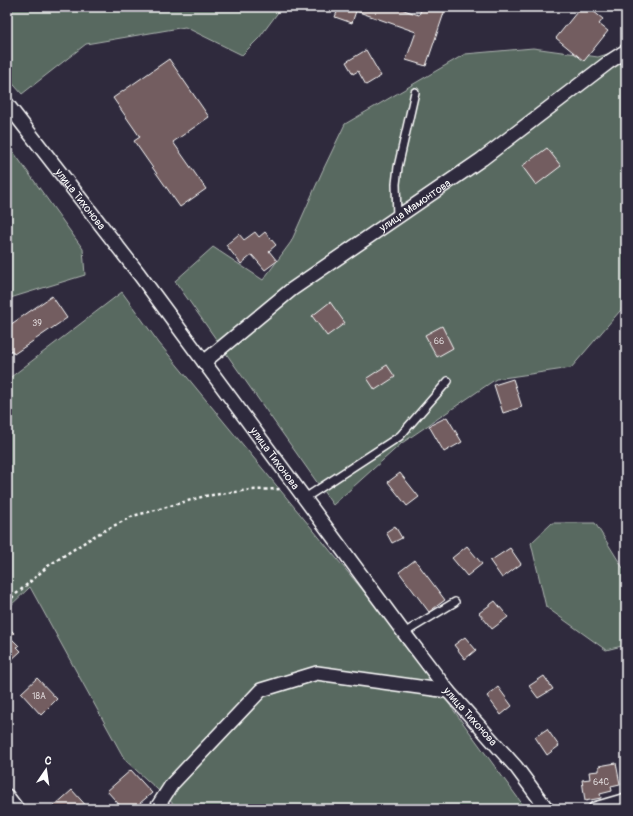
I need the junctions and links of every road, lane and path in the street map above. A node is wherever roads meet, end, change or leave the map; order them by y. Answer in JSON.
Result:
{"nodes":[{"id":1,"x":626,"y":51,"type":"edge"},
{"id":2,"x":415,"y":92,"type":"dead end"},
{"id":3,"x":7,"y":104,"type":"edge"},
{"id":4,"x":397,"y":217,"type":"junction"},
{"id":5,"x":204,"y":362,"type":"junction"},
{"id":6,"x":448,"y":381,"type":"dead end"},
{"id":7,"x":302,"y":494,"type":"junction"},
{"id":8,"x":7,"y":602,"type":"edge"},
{"id":9,"x":455,"y":602,"type":"dead end"},
{"id":10,"x":404,"y":633,"type":"junction"},
{"id":11,"x":448,"y":691,"type":"junction"},
{"id":12,"x":7,"y":796,"type":"edge"},
{"id":13,"x":626,"y":800,"type":"edge"},
{"id":14,"x":17,"y":809,"type":"edge"},
{"id":15,"x":156,"y":809,"type":"edge"},
{"id":16,"x":547,"y":809,"type":"edge"},
{"id":17,"x":595,"y":809,"type":"edge"}],
"edges":[{"from":1,"to":4,"type":"street","name":"улица Мамонтова"},
{"from":2,"to":4,"type":"lane"},
{"from":3,"to":5,"type":"street","name":"улица Тихонова"},
{"from":4,"to":5,"type":"street","name":"улица Мамонтова"},
{"from":5,"to":7,"type":"street","name":"улица Тихонова"},
{"from":6,"to":7,"type":"lane"},
{"from":7,"to":8,"type":"path"},
{"from":7,"to":10,"type":"street","name":"улица Тихонова"},
{"from":9,"to":10,"type":"lane"},
{"from":10,"to":11,"type":"street","name":"улица Тихонова"},
{"from":11,"to":15,"type":"street"},
{"from":11,"to":16,"type":"street","name":"улица Тихонова"},
{"from":12,"to":14,"type":"street"},
{"from":13,"to":17,"type":"street"}]}
